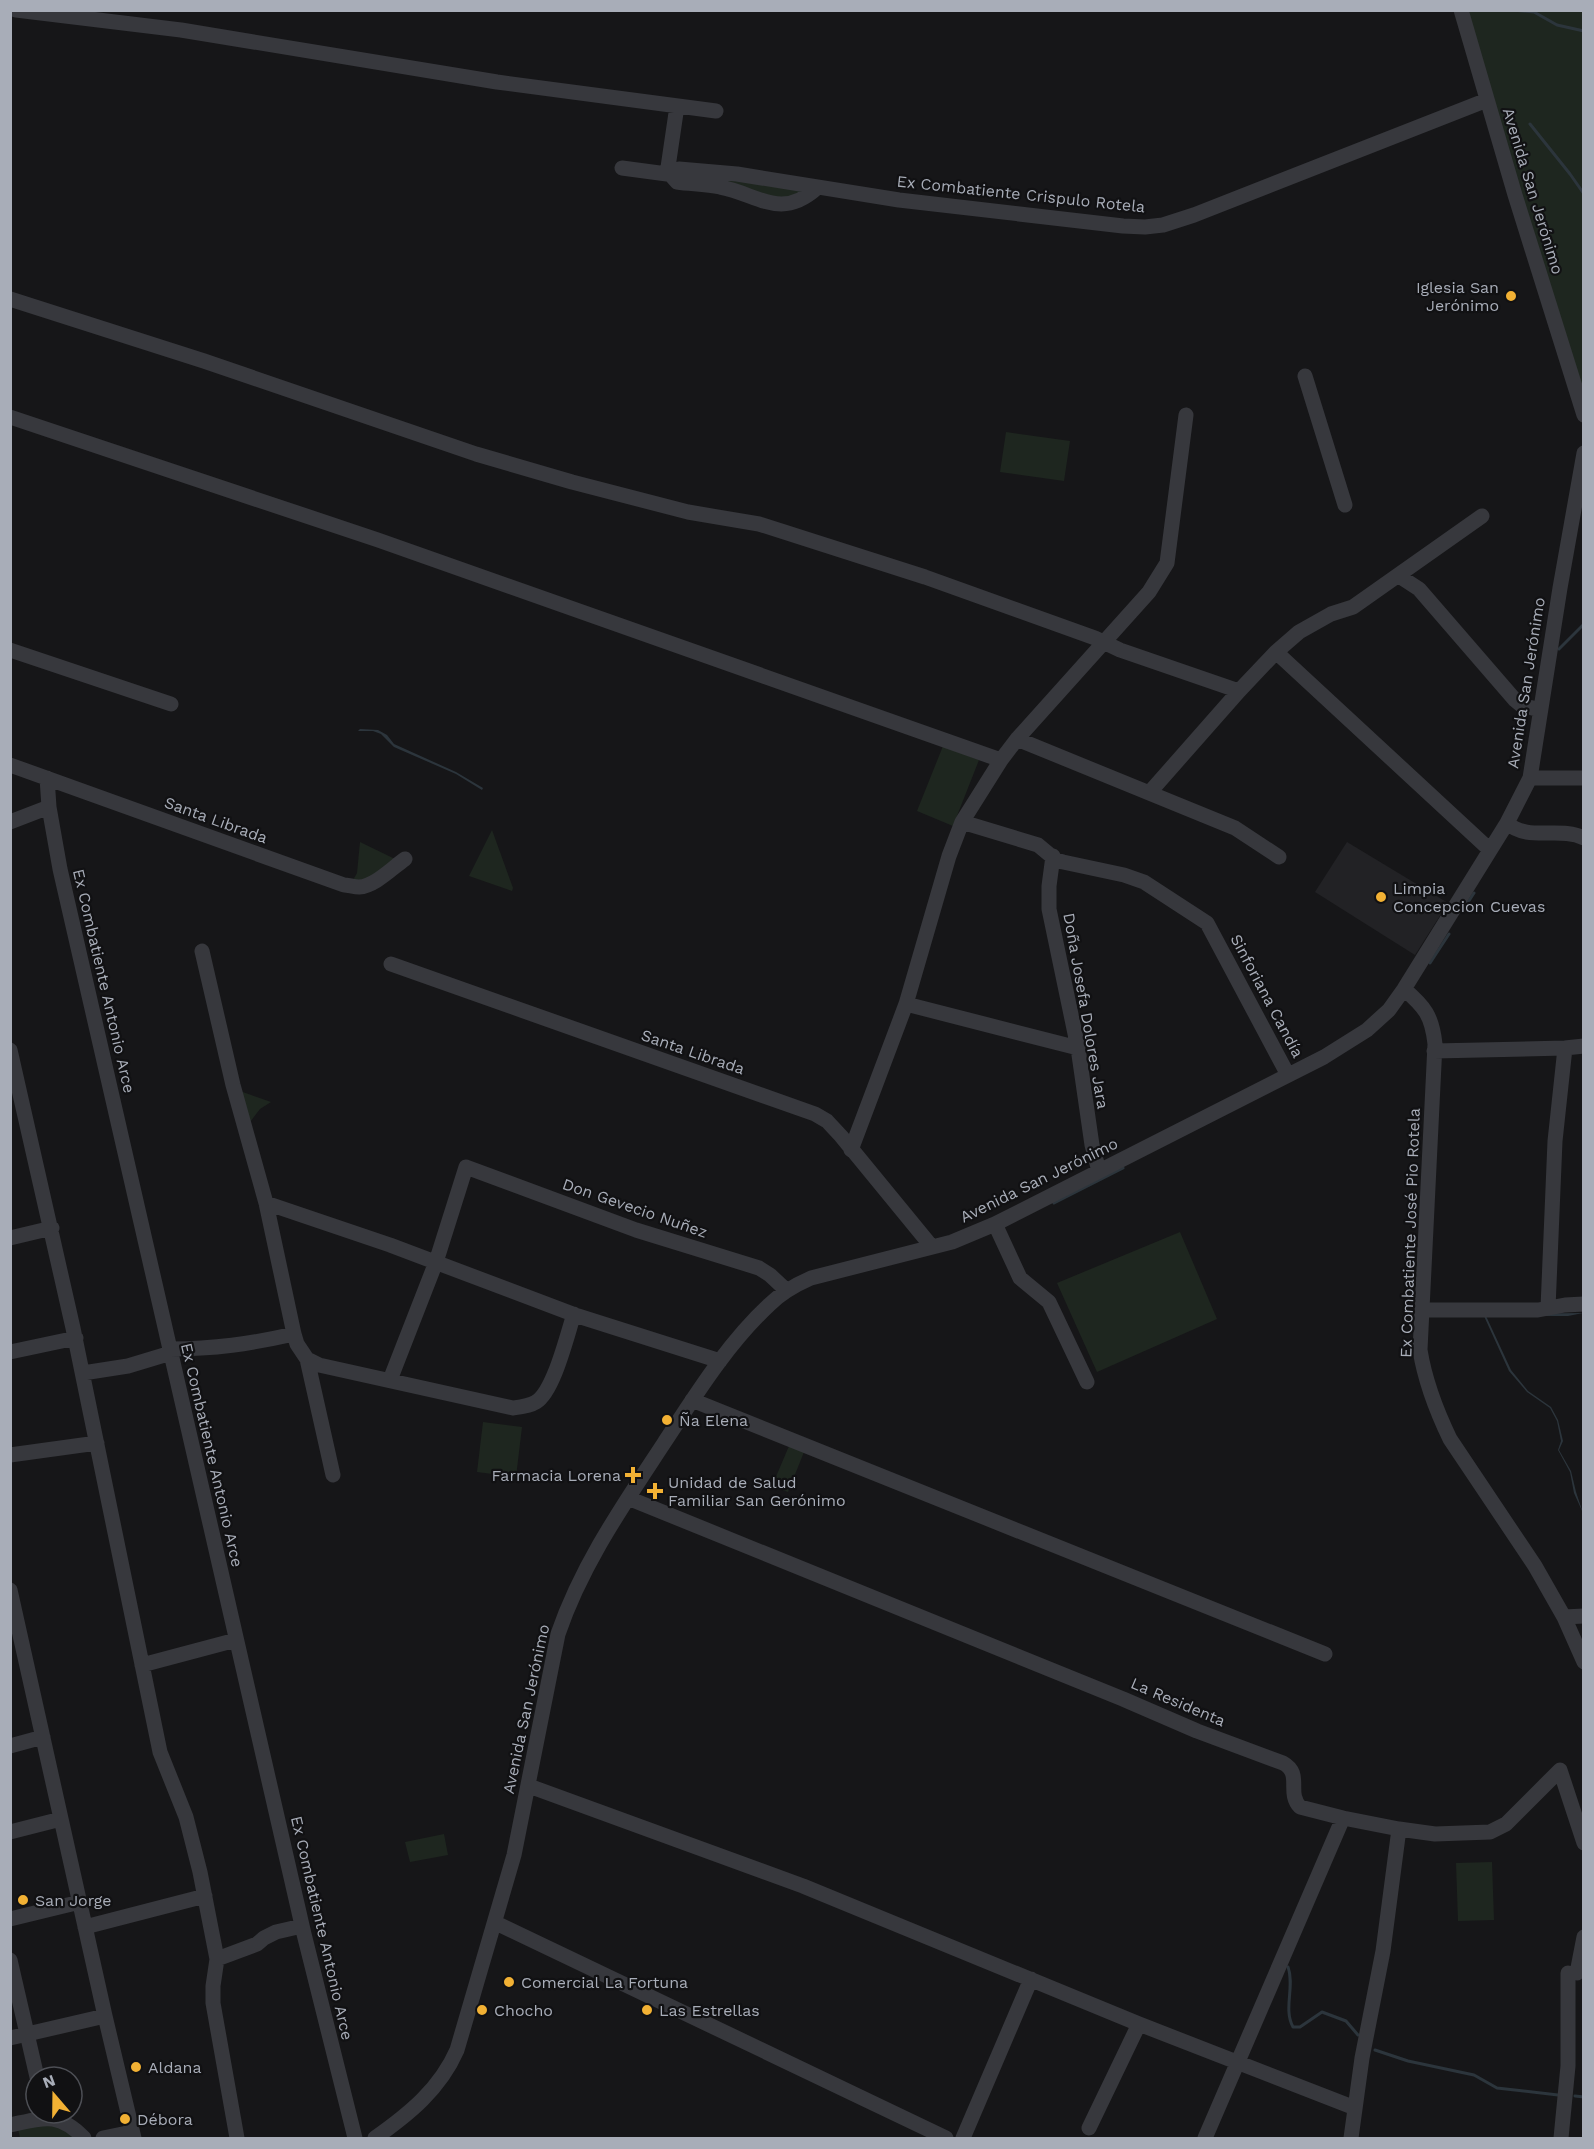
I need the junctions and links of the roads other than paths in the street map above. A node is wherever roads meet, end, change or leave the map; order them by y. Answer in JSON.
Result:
{"nodes":[{"id":1,"x":16,"y":10,"type":"edge"},
{"id":2,"x":1461,"y":10,"type":"edge"},
{"id":3,"x":1487,"y":100,"type":"junction"},
{"id":4,"x":677,"y":106,"type":"junction"},
{"id":5,"x":716,"y":111,"type":"dead end"},
{"id":6,"x":622,"y":168,"type":"dead end"},
{"id":7,"x":668,"y":174,"type":"junction"},
{"id":8,"x":817,"y":188,"type":"junction"},
{"id":9,"x":10,"y":299,"type":"edge"},
{"id":10,"x":1305,"y":376,"type":"dead end"},
{"id":11,"x":1186,"y":415,"type":"dead end"},
{"id":12,"x":1584,"y":415,"type":"edge"},
{"id":13,"x":10,"y":417,"type":"edge"},
{"id":14,"x":1584,"y":453,"type":"edge"},
{"id":15,"x":1345,"y":505,"type":"dead end"},
{"id":16,"x":1482,"y":516,"type":"dead end"},
{"id":17,"x":1400,"y":576,"type":"junction"},
{"id":18,"x":1104,"y":642,"type":"junction"},
{"id":19,"x":10,"y":650,"type":"edge"},
{"id":20,"x":1276,"y":652,"type":"junction"},
{"id":21,"x":1239,"y":691,"type":"junction"},
{"id":22,"x":171,"y":705,"type":"dead end"},
{"id":23,"x":1540,"y":710,"type":"junction"},
{"id":24,"x":1017,"y":739,"type":"junction"},
{"id":25,"x":1001,"y":760,"type":"junction"},
{"id":26,"x":10,"y":765,"type":"edge"},
{"id":27,"x":47,"y":778,"type":"junction"},
{"id":28,"x":1530,"y":778,"type":"junction"},
{"id":29,"x":1584,"y":778,"type":"edge"},
{"id":30,"x":1150,"y":792,"type":"junction"},
{"id":31,"x":49,"y":807,"type":"junction"},
{"id":32,"x":10,"y":822,"type":"edge"},
{"id":33,"x":962,"y":822,"type":"junction"},
{"id":34,"x":1507,"y":823,"type":"junction"},
{"id":35,"x":1584,"y":838,"type":"edge"},
{"id":36,"x":1490,"y":850,"type":"junction"},
{"id":37,"x":1053,"y":856,"type":"junction"},
{"id":38,"x":1279,"y":857,"type":"dead end"},
{"id":39,"x":405,"y":859,"type":"dead end"},
{"id":40,"x":202,"y":951,"type":"dead end"},
{"id":41,"x":391,"y":964,"type":"dead end"},
{"id":42,"x":1404,"y":989,"type":"junction"},
{"id":43,"x":906,"y":1005,"type":"junction"},
{"id":44,"x":1584,"y":1046,"type":"edge"},
{"id":45,"x":1077,"y":1048,"type":"junction"},
{"id":46,"x":1565,"y":1048,"type":"junction"},
{"id":47,"x":10,"y":1050,"type":"edge"},
{"id":48,"x":1434,"y":1052,"type":"junction"},
{"id":49,"x":1288,"y":1075,"type":"junction"},
{"id":50,"x":851,"y":1150,"type":"junction"},
{"id":51,"x":1099,"y":1171,"type":"junction"},
{"id":52,"x":266,"y":1203,"type":"junction"},
{"id":53,"x":995,"y":1224,"type":"junction"},
{"id":54,"x":52,"y":1228,"type":"junction"},
{"id":55,"x":10,"y":1238,"type":"edge"},
{"id":56,"x":932,"y":1247,"type":"junction"},
{"id":57,"x":435,"y":1262,"type":"junction"},
{"id":58,"x":786,"y":1290,"type":"junction"},
{"id":59,"x":1584,"y":1304,"type":"edge"},
{"id":60,"x":1548,"y":1308,"type":"junction"},
{"id":61,"x":1422,"y":1310,"type":"junction"},
{"id":62,"x":574,"y":1314,"type":"junction"},
{"id":63,"x":294,"y":1334,"type":"junction"},
{"id":64,"x":76,"y":1338,"type":"junction"},
{"id":65,"x":170,"y":1351,"type":"junction"},
{"id":66,"x":10,"y":1352,"type":"edge"},
{"id":67,"x":307,"y":1359,"type":"junction"},
{"id":68,"x":720,"y":1361,"type":"junction"},
{"id":69,"x":83,"y":1373,"type":"junction"},
{"id":70,"x":390,"y":1380,"type":"junction"},
{"id":71,"x":1087,"y":1382,"type":"dead end"},
{"id":72,"x":692,"y":1400,"type":"junction"},
{"id":73,"x":97,"y":1443,"type":"junction"},
{"id":74,"x":10,"y":1455,"type":"edge"},
{"id":75,"x":333,"y":1474,"type":"dead end"},
{"id":76,"x":628,"y":1498,"type":"junction"},
{"id":77,"x":10,"y":1590,"type":"edge"},
{"id":78,"x":1584,"y":1616,"type":"edge"},
{"id":79,"x":1564,"y":1617,"type":"junction"},
{"id":80,"x":14,"y":1626,"type":"edge"},
{"id":81,"x":236,"y":1640,"type":"junction"},
{"id":82,"x":1325,"y":1654,"type":"dead end"},
{"id":83,"x":1584,"y":1662,"type":"edge"},
{"id":84,"x":142,"y":1665,"type":"junction"},
{"id":85,"x":43,"y":1737,"type":"junction"},
{"id":86,"x":10,"y":1746,"type":"edge"},
{"id":87,"x":529,"y":1786,"type":"junction"},
{"id":88,"x":1343,"y":1818,"type":"junction"},
{"id":89,"x":62,"y":1819,"type":"junction"},
{"id":90,"x":1399,"y":1829,"type":"junction"},
{"id":91,"x":10,"y":1832,"type":"edge"},
{"id":92,"x":1584,"y":1843,"type":"edge"},
{"id":93,"x":205,"y":1896,"type":"junction"},
{"id":94,"x":80,"y":1902,"type":"junction"},
{"id":95,"x":10,"y":1919,"type":"edge"},
{"id":96,"x":496,"y":1923,"type":"junction"},
{"id":97,"x":302,"y":1926,"type":"junction"},
{"id":98,"x":86,"y":1927,"type":"junction"},
{"id":99,"x":1584,"y":1937,"type":"edge"},
{"id":100,"x":218,"y":1959,"type":"junction"},
{"id":101,"x":10,"y":1960,"type":"edge"},
{"id":102,"x":1031,"y":1979,"type":"junction"},
{"id":103,"x":105,"y":2016,"type":"junction"},
{"id":104,"x":1139,"y":2024,"type":"junction"},
{"id":105,"x":27,"y":2034,"type":"junction"},
{"id":106,"x":10,"y":2038,"type":"edge"},
{"id":107,"x":1238,"y":2062,"type":"junction"},
{"id":108,"x":34,"y":2065,"type":"edge"},
{"id":109,"x":1355,"y":2108,"type":"junction"},
{"id":110,"x":67,"y":2125,"type":"edge"},
{"id":111,"x":1089,"y":2128,"type":"dead end"},
{"id":112,"x":133,"y":2135,"type":"edge"},
{"id":113,"x":379,"y":2137,"type":"edge"},
{"id":114,"x":84,"y":2139,"type":"edge"},
{"id":115,"x":103,"y":2139,"type":"edge"},
{"id":116,"x":237,"y":2139,"type":"edge"},
{"id":117,"x":355,"y":2139,"type":"edge"},
{"id":118,"x":946,"y":2139,"type":"edge"},
{"id":119,"x":963,"y":2139,"type":"edge"},
{"id":120,"x":1205,"y":2139,"type":"edge"},
{"id":121,"x":1350,"y":2139,"type":"edge"},
{"id":122,"x":1561,"y":2139,"type":"edge"}],
"edges":[{"from":1,"to":4,"type":"street"},
{"from":2,"to":3,"type":"street","name":"Avenida San Jerónimo"},
{"from":3,"to":8,"type":"street","name":"Ex Combatiente Crispulo Rotela"},
{"from":3,"to":12,"type":"street","name":"Avenida San Jerónimo"},
{"from":4,"to":5,"type":"street"},
{"from":4,"to":7,"type":"street"},
{"from":6,"to":7,"type":"street","name":"Ex Combatiente Crispulo Rotela"},
{"from":7,"to":8,"type":"street","name":"Ex Combatiente Crispulo Rotela"},
{"from":7,"to":8,"type":"street","name":"Ex Combatiente Crispulo Rotela"},
{"from":9,"to":18,"type":"street"},
{"from":10,"to":15,"type":"street"},
{"from":11,"to":18,"type":"street"},
{"from":13,"to":25,"type":"street"},
{"from":14,"to":23,"type":"street","name":"Avenida San Jerónimo"},
{"from":16,"to":17,"type":"street"},
{"from":17,"to":20,"type":"street"},
{"from":17,"to":23,"type":"street"},
{"from":18,"to":21,"type":"street"},
{"from":18,"to":24,"type":"street"},
{"from":19,"to":22,"type":"street"},
{"from":20,"to":21,"type":"street"},
{"from":20,"to":36,"type":"street"},
{"from":21,"to":30,"type":"street"},
{"from":23,"to":28,"type":"street","name":"Avenida San Jerónimo"},
{"from":24,"to":25,"type":"street"},
{"from":24,"to":30,"type":"street"},
{"from":25,"to":33,"type":"street"},
{"from":26,"to":27,"type":"street","name":"Santa Librada"},
{"from":27,"to":31,"type":"street","name":"Ex Combatiente Antonio Arce"},
{"from":27,"to":39,"type":"street","name":"Santa Librada"},
{"from":28,"to":29,"type":"street"},
{"from":28,"to":34,"type":"street","name":"Avenida San Jerónimo"},
{"from":30,"to":38,"type":"street"},
{"from":31,"to":32,"type":"street"},
{"from":31,"to":65,"type":"street","name":"Ex Combatiente Antonio Arce"},
{"from":33,"to":37,"type":"street","name":"Sinforiana Candía"},
{"from":33,"to":43,"type":"street"},
{"from":34,"to":35,"type":"street"},
{"from":34,"to":36,"type":"street","name":"Avenida San Jerónimo"},
{"from":36,"to":42,"type":"street","name":"Avenida San Jerónimo"},
{"from":37,"to":45,"type":"street","name":"Doña Josefa Dolores Jara"},
{"from":37,"to":49,"type":"street","name":"Sinforiana Candía"},
{"from":40,"to":52,"type":"street"},
{"from":41,"to":50,"type":"street","name":"Santa Librada"},
{"from":42,"to":48,"type":"street","name":"Ex Combatiente José Pio Rotela"},
{"from":42,"to":49,"type":"street","name":"Avenida San Jerónimo"},
{"from":43,"to":45,"type":"street"},
{"from":43,"to":50,"type":"street"},
{"from":44,"to":46,"type":"street"},
{"from":45,"to":51,"type":"street","name":"Doña Josefa Dolores Jara"},
{"from":46,"to":48,"type":"street"},
{"from":46,"to":60,"type":"street"},
{"from":47,"to":54,"type":"street"},
{"from":48,"to":61,"type":"street","name":"Ex Combatiente José Pio Rotela"},
{"from":49,"to":51,"type":"street","name":"Avenida San Jerónimo"},
{"from":50,"to":56,"type":"street","name":"Santa Librada"},
{"from":51,"to":53,"type":"street","name":"Avenida San Jerónimo"},
{"from":52,"to":57,"type":"street"},
{"from":52,"to":63,"type":"street"},
{"from":53,"to":56,"type":"street","name":"Avenida San Jerónimo"},
{"from":53,"to":71,"type":"street"},
{"from":54,"to":55,"type":"street"},
{"from":54,"to":64,"type":"street"},
{"from":56,"to":58,"type":"street","name":"Avenida San Jerónimo"},
{"from":57,"to":58,"type":"street","name":"Don Gevecio Nuñez"},
{"from":57,"to":62,"type":"street"},
{"from":57,"to":70,"type":"street"},
{"from":58,"to":68,"type":"street","name":"Avenida San Jerónimo"},
{"from":59,"to":60,"type":"street"},
{"from":60,"to":61,"type":"street"},
{"from":61,"to":79,"type":"street","name":"Ex Combatiente José Pio Rotela"},
{"from":62,"to":68,"type":"street"},
{"from":62,"to":70,"type":"street"},
{"from":63,"to":65,"type":"street"},
{"from":63,"to":67,"type":"street"},
{"from":64,"to":66,"type":"street"},
{"from":64,"to":69,"type":"street"},
{"from":65,"to":69,"type":"street"},
{"from":65,"to":81,"type":"street","name":"Ex Combatiente Antonio Arce"},
{"from":67,"to":70,"type":"street"},
{"from":67,"to":75,"type":"street"},
{"from":68,"to":72,"type":"street","name":"Avenida San Jerónimo"},
{"from":69,"to":73,"type":"street"},
{"from":72,"to":76,"type":"street","name":"Avenida San Jerónimo"},
{"from":72,"to":82,"type":"street"},
{"from":73,"to":74,"type":"street"},
{"from":73,"to":84,"type":"street"},
{"from":76,"to":87,"type":"street","name":"Avenida San Jerónimo"},
{"from":76,"to":88,"type":"street","name":"La Residenta"},
{"from":77,"to":80,"type":"street"},
{"from":78,"to":79,"type":"street"},
{"from":79,"to":83,"type":"street","name":"Ex Combatiente José Pio Rotela"},
{"from":80,"to":85,"type":"street"},
{"from":81,"to":84,"type":"street"},
{"from":81,"to":97,"type":"street","name":"Ex Combatiente Antonio Arce"},
{"from":84,"to":93,"type":"street"},
{"from":85,"to":86,"type":"street"},
{"from":85,"to":89,"type":"street"},
{"from":87,"to":96,"type":"street","name":"Avenida San Jerónimo"},
{"from":87,"to":102,"type":"street"},
{"from":88,"to":90,"type":"street","name":"La Residenta"},
{"from":88,"to":107,"type":"street"},
{"from":89,"to":91,"type":"street"},
{"from":89,"to":94,"type":"street"},
{"from":90,"to":92,"type":"street","name":"La Residenta"},
{"from":90,"to":109,"type":"street"},
{"from":93,"to":98,"type":"street"},
{"from":93,"to":100,"type":"street"},
{"from":94,"to":95,"type":"street"},
{"from":94,"to":98,"type":"street"},
{"from":96,"to":113,"type":"street","name":"Avenida San Jerónimo"},
{"from":96,"to":118,"type":"street"},
{"from":97,"to":100,"type":"street"},
{"from":97,"to":117,"type":"street","name":"Ex Combatiente Antonio Arce"},
{"from":98,"to":103,"type":"street"},
{"from":99,"to":122,"type":"street"},
{"from":100,"to":116,"type":"street"},
{"from":101,"to":105,"type":"street"},
{"from":102,"to":104,"type":"street"},
{"from":102,"to":119,"type":"street"},
{"from":103,"to":105,"type":"street"},
{"from":103,"to":112,"type":"street"},
{"from":104,"to":107,"type":"street"},
{"from":104,"to":111,"type":"street"},
{"from":105,"to":106,"type":"street"},
{"from":105,"to":108,"type":"street"},
{"from":107,"to":109,"type":"street"},
{"from":107,"to":120,"type":"street"},
{"from":109,"to":121,"type":"street"},
{"from":110,"to":114,"type":"street"},
{"from":112,"to":115,"type":"street"}]}
